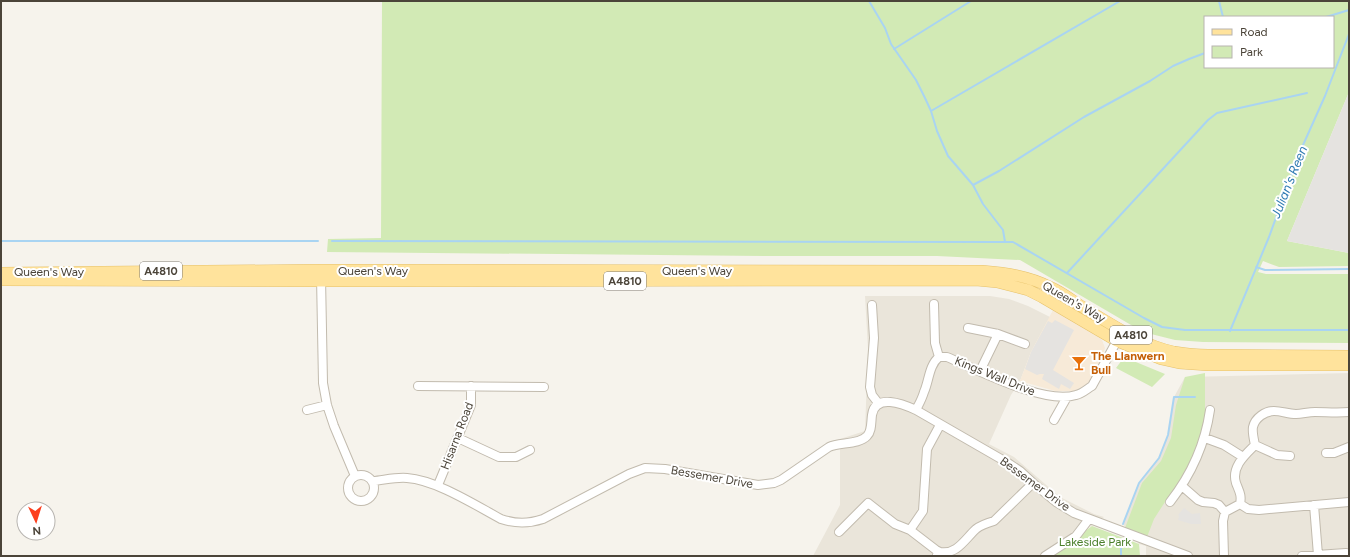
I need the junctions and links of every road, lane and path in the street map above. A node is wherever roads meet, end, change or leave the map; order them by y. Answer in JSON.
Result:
{"nodes":[{"id":1,"x":1,"y":272,"type":"edge"},
{"id":2,"x":321,"y":276,"type":"junction"},
{"id":3,"x":1,"y":280,"type":"edge"},
{"id":4,"x":934,"y":304,"type":"dead end"},
{"id":5,"x":872,"y":305,"type":"dead end"},
{"id":6,"x":968,"y":328,"type":"dead end"},
{"id":7,"x":998,"y":334,"type":"junction"},
{"id":8,"x":1120,"y":336,"type":"junction"},
{"id":9,"x":1025,"y":344,"type":"dead end"},
{"id":10,"x":1349,"y":356,"type":"edge"},
{"id":11,"x":939,"y":357,"type":"junction"},
{"id":12,"x":1349,"y":365,"type":"edge"},
{"id":13,"x":980,"y":371,"type":"junction"},
{"id":14,"x":418,"y":386,"type":"dead end"},
{"id":15,"x":471,"y":386,"type":"junction"},
{"id":16,"x":544,"y":386,"type":"dead end"},
{"id":17,"x":1067,"y":397,"type":"junction"},
{"id":18,"x":879,"y":404,"type":"junction"},
{"id":19,"x":327,"y":405,"type":"junction"},
{"id":20,"x":307,"y":410,"type":"dead end"},
{"id":21,"x":916,"y":410,"type":"junction"},
{"id":22,"x":1210,"y":410,"type":"dead end"},
{"id":23,"x":1349,"y":412,"type":"edge"},
{"id":24,"x":1054,"y":420,"type":"dead end"},
{"id":25,"x":940,"y":425,"type":"junction"},
{"id":26,"x":458,"y":438,"type":"junction"},
{"id":27,"x":1205,"y":438,"type":"junction"},
{"id":28,"x":1255,"y":445,"type":"junction"},
{"id":29,"x":1349,"y":447,"type":"edge"},
{"id":30,"x":530,"y":450,"type":"dead end"},
{"id":31,"x":1326,"y":453,"type":"dead end"},
{"id":32,"x":1290,"y":456,"type":"dead end"},
{"id":33,"x":1243,"y":457,"type":"junction"},
{"id":34,"x":355,"y":476,"type":"junction"},
{"id":35,"x":373,"y":481,"type":"junction"},
{"id":36,"x":1032,"y":483,"type":"junction"},
{"id":37,"x":438,"y":485,"type":"junction"},
{"id":38,"x":1182,"y":486,"type":"junction"},
{"id":39,"x":1170,"y":502,"type":"dead end"},
{"id":40,"x":1349,"y":502,"type":"edge"},
{"id":41,"x":1240,"y":504,"type":"junction"},
{"id":42,"x":1314,"y":506,"type":"junction"},
{"id":43,"x":1226,"y":512,"type":"junction"},
{"id":44,"x":1089,"y":519,"type":"junction"},
{"id":45,"x":910,"y":530,"type":"junction"},
{"id":46,"x":839,"y":532,"type":"dead end"},
{"id":47,"x":1346,"y":553,"type":"dead end"},
{"id":48,"x":938,"y":554,"type":"edge"},
{"id":49,"x":1318,"y":555,"type":"junction"},
{"id":50,"x":1045,"y":556,"type":"edge"},
{"id":51,"x":1188,"y":556,"type":"edge"},
{"id":52,"x":1224,"y":556,"type":"edge"},
{"id":53,"x":1302,"y":556,"type":"edge"}],
"edges":[{"from":1,"to":2,"type":"main road","name":"Queen's Way","number":"A4810"},
{"from":2,"to":3,"type":"main road","name":"Queen's Way","number":"A4810"},
{"from":2,"to":8,"type":"main road","name":"Queen's Way","number":"A4810"},
{"from":2,"to":19,"type":"street"},
{"from":4,"to":11,"type":"street","name":"Kings Wall Drive"},
{"from":5,"to":18,"type":"street"},
{"from":6,"to":7,"type":"street"},
{"from":7,"to":9,"type":"street"},
{"from":7,"to":13,"type":"street"},
{"from":8,"to":10,"type":"main road","name":"Queen's Way","number":"A4810"},
{"from":8,"to":12,"type":"main road","name":"Queen's Way","number":"A4810"},
{"from":8,"to":17,"type":"street","name":"Kings Wall Drive"},
{"from":11,"to":13,"type":"street","name":"Kings Wall Drive"},
{"from":11,"to":21,"type":"street","name":"Kings Wall Drive"},
{"from":13,"to":17,"type":"street","name":"Kings Wall Drive"},
{"from":14,"to":15,"type":"street","name":"Hisarna Road"},
{"from":15,"to":16,"type":"street","name":"Hisarna Road"},
{"from":15,"to":26,"type":"street","name":"Hisarna Road"},
{"from":17,"to":24,"type":"street"},
{"from":18,"to":21,"type":"street","name":"Bessemer Drive"},
{"from":18,"to":37,"type":"street","name":"Bessemer Drive"},
{"from":19,"to":20,"type":"street"},
{"from":19,"to":34,"type":"street"},
{"from":21,"to":25,"type":"street","name":"Bessemer Drive"},
{"from":22,"to":27,"type":"street"},
{"from":23,"to":28,"type":"street"},
{"from":25,"to":36,"type":"street","name":"Bessemer Drive"},
{"from":25,"to":45,"type":"street"},
{"from":26,"to":30,"type":"street"},
{"from":26,"to":37,"type":"street","name":"Hisarna Road"},
{"from":27,"to":33,"type":"street"},
{"from":27,"to":38,"type":"street"},
{"from":28,"to":32,"type":"street"},
{"from":28,"to":33,"type":"street"},
{"from":29,"to":31,"type":"street"},
{"from":33,"to":41,"type":"street"},
{"from":34,"to":35,"type":"street"},
{"from":34,"to":35,"type":"street"},
{"from":35,"to":37,"type":"street","name":"Bessemer Drive"},
{"from":36,"to":44,"type":"street","name":"Bessemer Drive"},
{"from":36,"to":48,"type":"street"},
{"from":38,"to":39,"type":"street"},
{"from":38,"to":43,"type":"street"},
{"from":40,"to":42,"type":"street"},
{"from":41,"to":42,"type":"street"},
{"from":41,"to":43,"type":"street"},
{"from":42,"to":49,"type":"street"},
{"from":43,"to":52,"type":"street"},
{"from":44,"to":50,"type":"street"},
{"from":44,"to":51,"type":"street","name":"Bessemer Drive"},
{"from":45,"to":46,"type":"street"},
{"from":45,"to":48,"type":"street"},
{"from":47,"to":49,"type":"street"},
{"from":49,"to":53,"type":"street"}]}
